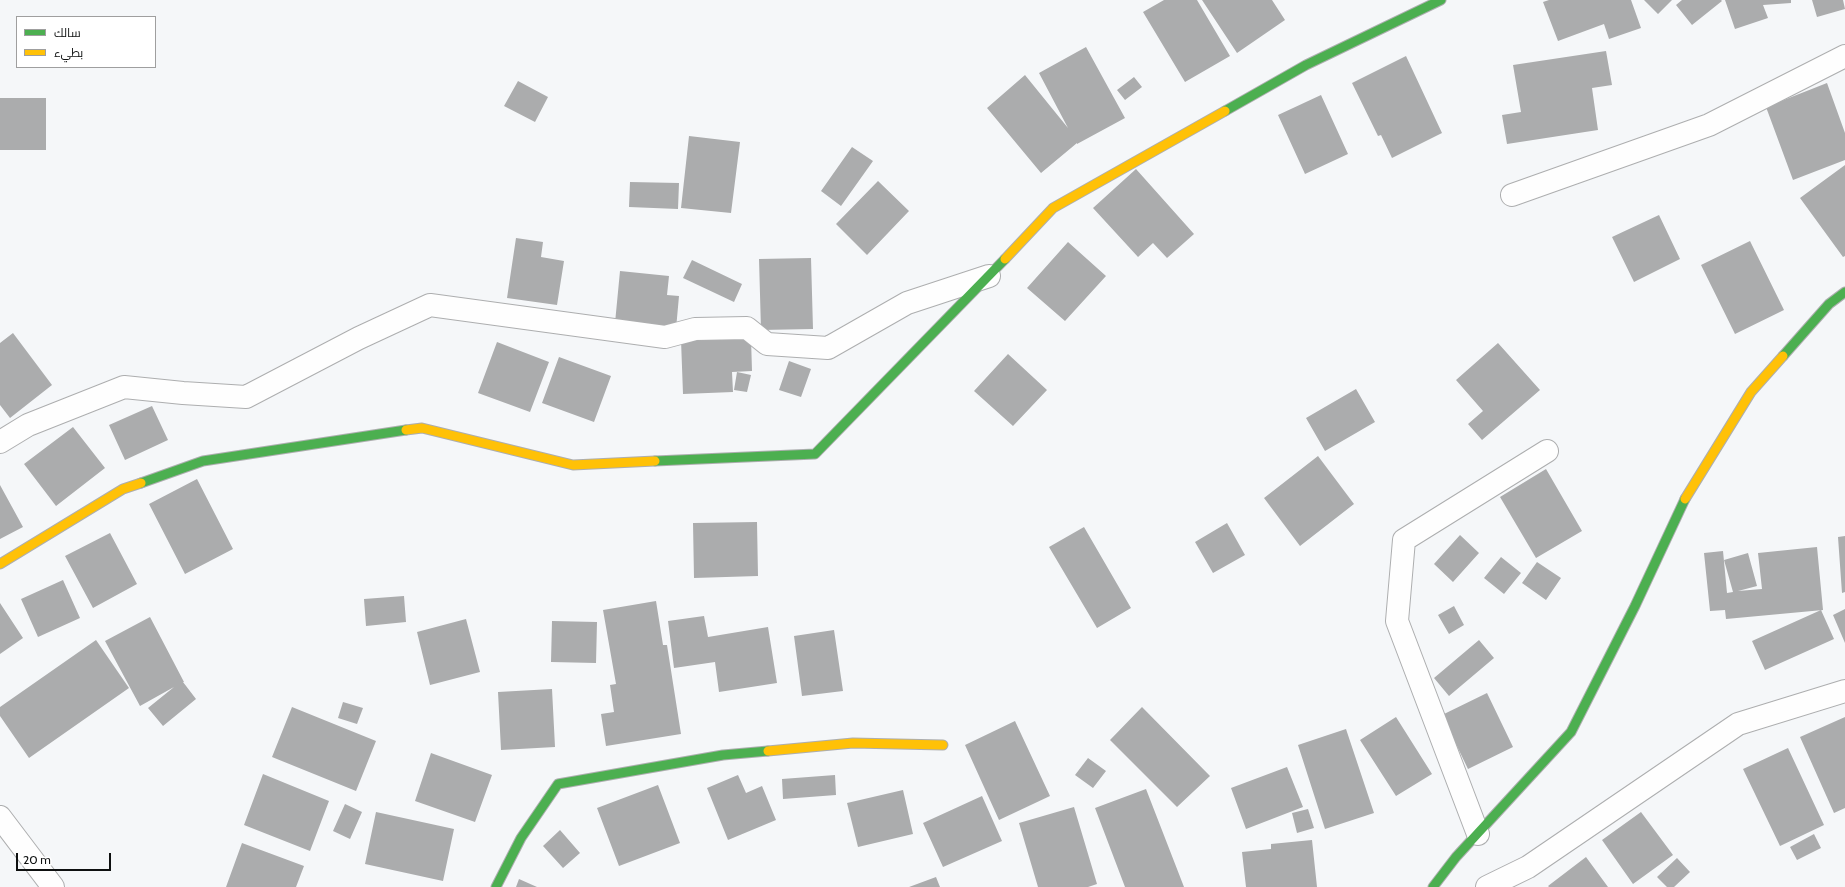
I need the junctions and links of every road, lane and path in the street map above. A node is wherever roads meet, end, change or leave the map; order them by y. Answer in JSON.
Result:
{"nodes":[{"id":1,"x":1441,"y":0,"type":"edge"},
{"id":2,"x":1845,"y":56,"type":"edge"},
{"id":3,"x":1512,"y":195,"type":"dead end"},
{"id":4,"x":989,"y":276,"type":"junction"},
{"id":5,"x":1845,"y":292,"type":"edge"},
{"id":6,"x":0,"y":442,"type":"edge"},
{"id":7,"x":1547,"y":451,"type":"dead end"},
{"id":8,"x":0,"y":564,"type":"edge"},
{"id":9,"x":1845,"y":691,"type":"edge"},
{"id":10,"x":943,"y":745,"type":"dead end"},
{"id":11,"x":0,"y":817,"type":"edge"},
{"id":12,"x":1478,"y":834,"type":"junction"},
{"id":13,"x":53,"y":887,"type":"edge"},
{"id":14,"x":496,"y":887,"type":"edge"},
{"id":15,"x":1433,"y":887,"type":"edge"},
{"id":16,"x":1487,"y":887,"type":"edge"}],
"edges":[{"from":1,"to":4,"type":"street"},
{"from":2,"to":3,"type":"street"},
{"from":4,"to":6,"type":"street"},
{"from":4,"to":8,"type":"street"},
{"from":5,"to":12,"type":"street"},
{"from":7,"to":12,"type":"street"},
{"from":9,"to":16,"type":"street"},
{"from":10,"to":14,"type":"street"},
{"from":11,"to":13,"type":"street"},
{"from":12,"to":15,"type":"street"}]}
